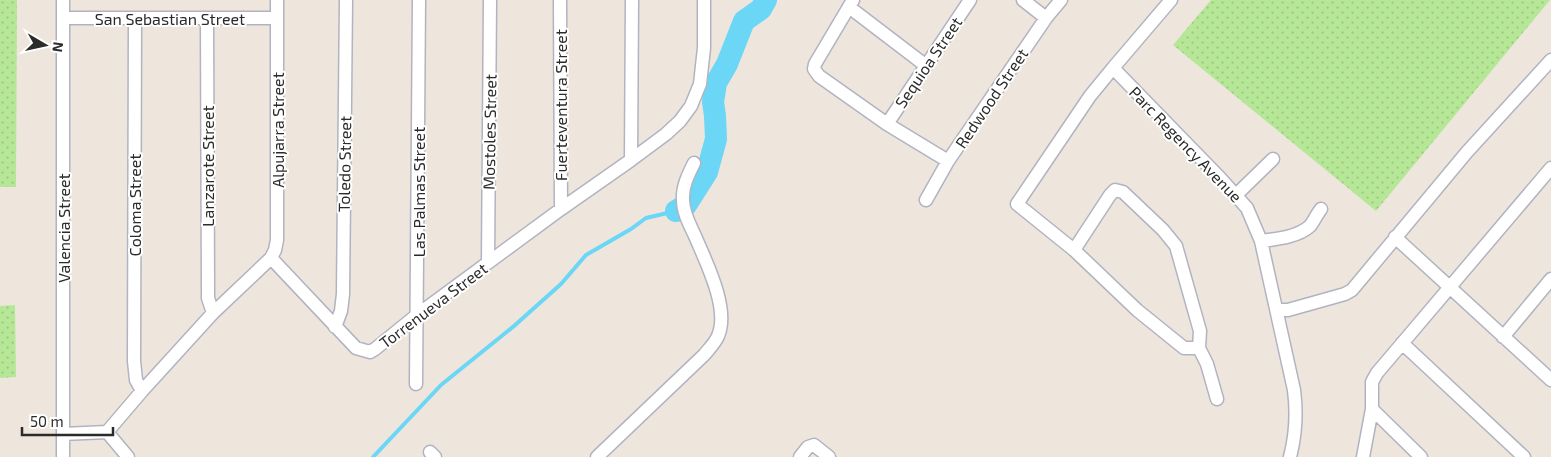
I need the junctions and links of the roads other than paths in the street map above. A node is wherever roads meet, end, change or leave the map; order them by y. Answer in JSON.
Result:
{"nodes":[{"id":1,"x":63,"y":0,"type":"edge"},
{"id":2,"x":278,"y":0,"type":"edge"},
{"id":3,"x":346,"y":0,"type":"edge"},
{"id":4,"x":419,"y":0,"type":"edge"},
{"id":5,"x":490,"y":0,"type":"edge"},
{"id":6,"x":560,"y":0,"type":"edge"},
{"id":7,"x":632,"y":0,"type":"edge"},
{"id":8,"x":704,"y":0,"type":"edge"},
{"id":9,"x":1023,"y":0,"type":"edge"},
{"id":10,"x":1061,"y":0,"type":"edge"},
{"id":11,"x":1171,"y":0,"type":"edge"},
{"id":12,"x":965,"y":2,"type":"edge"},
{"id":13,"x":851,"y":3,"type":"edge"},
{"id":14,"x":63,"y":18,"type":"junction"},
{"id":15,"x":135,"y":18,"type":"junction"},
{"id":16,"x":207,"y":18,"type":"junction"},
{"id":17,"x":278,"y":18,"type":"junction"},
{"id":18,"x":1046,"y":18,"type":"junction"},
{"id":19,"x":1550,"y":63,"type":"edge"},
{"id":20,"x":925,"y":66,"type":"junction"},
{"id":21,"x":1113,"y":68,"type":"junction"},
{"id":22,"x":886,"y":124,"type":"junction"},
{"id":23,"x":1273,"y":159,"type":"dead end"},
{"id":24,"x":631,"y":160,"type":"junction"},
{"id":25,"x":948,"y":161,"type":"junction"},
{"id":26,"x":694,"y":163,"type":"dead end"},
{"id":27,"x":1551,"y":168,"type":"edge"},
{"id":28,"x":1236,"y":195,"type":"junction"},
{"id":29,"x":926,"y":200,"type":"dead end"},
{"id":30,"x":560,"y":209,"type":"junction"},
{"id":31,"x":1321,"y":209,"type":"dead end"},
{"id":32,"x":1395,"y":237,"type":"junction"},
{"id":33,"x":1261,"y":241,"type":"junction"},
{"id":34,"x":1074,"y":250,"type":"junction"},
{"id":35,"x":271,"y":258,"type":"junction"},
{"id":36,"x":488,"y":263,"type":"junction"},
{"id":37,"x":1551,"y":279,"type":"edge"},
{"id":38,"x":1450,"y":288,"type":"junction"},
{"id":39,"x":1277,"y":310,"type":"junction"},
{"id":40,"x":213,"y":313,"type":"junction"},
{"id":41,"x":417,"y":315,"type":"junction"},
{"id":42,"x":336,"y":327,"type":"junction"},
{"id":43,"x":1503,"y":337,"type":"junction"},
{"id":44,"x":1402,"y":344,"type":"junction"},
{"id":45,"x":1199,"y":348,"type":"junction"},
{"id":46,"x":1551,"y":380,"type":"edge"},
{"id":47,"x":416,"y":384,"type":"dead end"},
{"id":48,"x":142,"y":391,"type":"junction"},
{"id":49,"x":1217,"y":399,"type":"dead end"},
{"id":50,"x":1372,"y":409,"type":"junction"},
{"id":51,"x":107,"y":432,"type":"junction"},
{"id":52,"x":63,"y":434,"type":"junction"},
{"id":53,"x":63,"y":457,"type":"edge"},
{"id":54,"x":128,"y":457,"type":"edge"},
{"id":55,"x":597,"y":457,"type":"edge"},
{"id":56,"x":800,"y":457,"type":"edge"},
{"id":57,"x":829,"y":457,"type":"edge"},
{"id":58,"x":1290,"y":457,"type":"edge"},
{"id":59,"x":1363,"y":457,"type":"edge"},
{"id":60,"x":1421,"y":457,"type":"edge"},
{"id":61,"x":1524,"y":457,"type":"edge"}],
"edges":[{"from":1,"to":14,"type":"street","name":"Valencia Street"},
{"from":2,"to":17,"type":"street","name":"Alpujarra Street"},
{"from":3,"to":42,"type":"street","name":"Toledo Street"},
{"from":4,"to":41,"type":"street","name":"Las Palmas Street"},
{"from":5,"to":36,"type":"street","name":"Mostoles Street"},
{"from":6,"to":30,"type":"street","name":"Fuerteventura Street"},
{"from":7,"to":24,"type":"street"},
{"from":8,"to":24,"type":"street","name":"Torrenueva Street"},
{"from":9,"to":18,"type":"street"},
{"from":10,"to":18,"type":"street","name":"Redwood Street"},
{"from":11,"to":21,"type":"street"},
{"from":12,"to":20,"type":"street","name":"Sequioa Street"},
{"from":13,"to":20,"type":"street"},
{"from":13,"to":22,"type":"street"},
{"from":14,"to":15,"type":"street","name":"San Sebastian Street"},
{"from":14,"to":52,"type":"street","name":"Valencia Street"},
{"from":15,"to":16,"type":"street","name":"San Sebastian Street"},
{"from":15,"to":48,"type":"street","name":"Coloma Street"},
{"from":16,"to":17,"type":"street","name":"San Sebastian Street"},
{"from":16,"to":40,"type":"street","name":"Lanzarote Street"},
{"from":17,"to":35,"type":"street","name":"Alpujarra Street"},
{"from":18,"to":25,"type":"street","name":"Redwood Street"},
{"from":19,"to":32,"type":"street"},
{"from":20,"to":22,"type":"street","name":"Sequioa Street"},
{"from":21,"to":28,"type":"street","name":"Parc Regency Avenue"},
{"from":21,"to":34,"type":"street"},
{"from":22,"to":25,"type":"street"},
{"from":23,"to":28,"type":"street"},
{"from":24,"to":30,"type":"street","name":"Torrenueva Street"},
{"from":25,"to":29,"type":"street","name":"Redwood Street"},
{"from":26,"to":55,"type":"street"},
{"from":27,"to":38,"type":"street"},
{"from":28,"to":33,"type":"street","name":"Parc Regency Avenue"},
{"from":30,"to":36,"type":"street","name":"Torrenueva Street"},
{"from":31,"to":33,"type":"street"},
{"from":32,"to":38,"type":"street"},
{"from":32,"to":39,"type":"street"},
{"from":33,"to":39,"type":"street","name":"Parc Regency Avenue"},
{"from":34,"to":45,"type":"street"},
{"from":34,"to":45,"type":"street"},
{"from":35,"to":40,"type":"street"},
{"from":35,"to":42,"type":"street","name":"Torrenueva Street"},
{"from":36,"to":41,"type":"street","name":"Torrenueva Street"},
{"from":37,"to":43,"type":"street"},
{"from":38,"to":43,"type":"street"},
{"from":38,"to":44,"type":"street"},
{"from":39,"to":58,"type":"street","name":"Parc Regency Avenue"},
{"from":40,"to":48,"type":"street"},
{"from":41,"to":42,"type":"street","name":"Torrenueva Street"},
{"from":41,"to":47,"type":"street","name":"Las Palmas Street"},
{"from":43,"to":46,"type":"street"},
{"from":44,"to":50,"type":"street"},
{"from":44,"to":61,"type":"street"},
{"from":45,"to":49,"type":"street"},
{"from":48,"to":51,"type":"street"},
{"from":50,"to":59,"type":"street"},
{"from":50,"to":60,"type":"street"},
{"from":51,"to":52,"type":"street"},
{"from":51,"to":54,"type":"street"},
{"from":52,"to":53,"type":"street","name":"Valencia Street"},
{"from":56,"to":57,"type":"street"}]}
